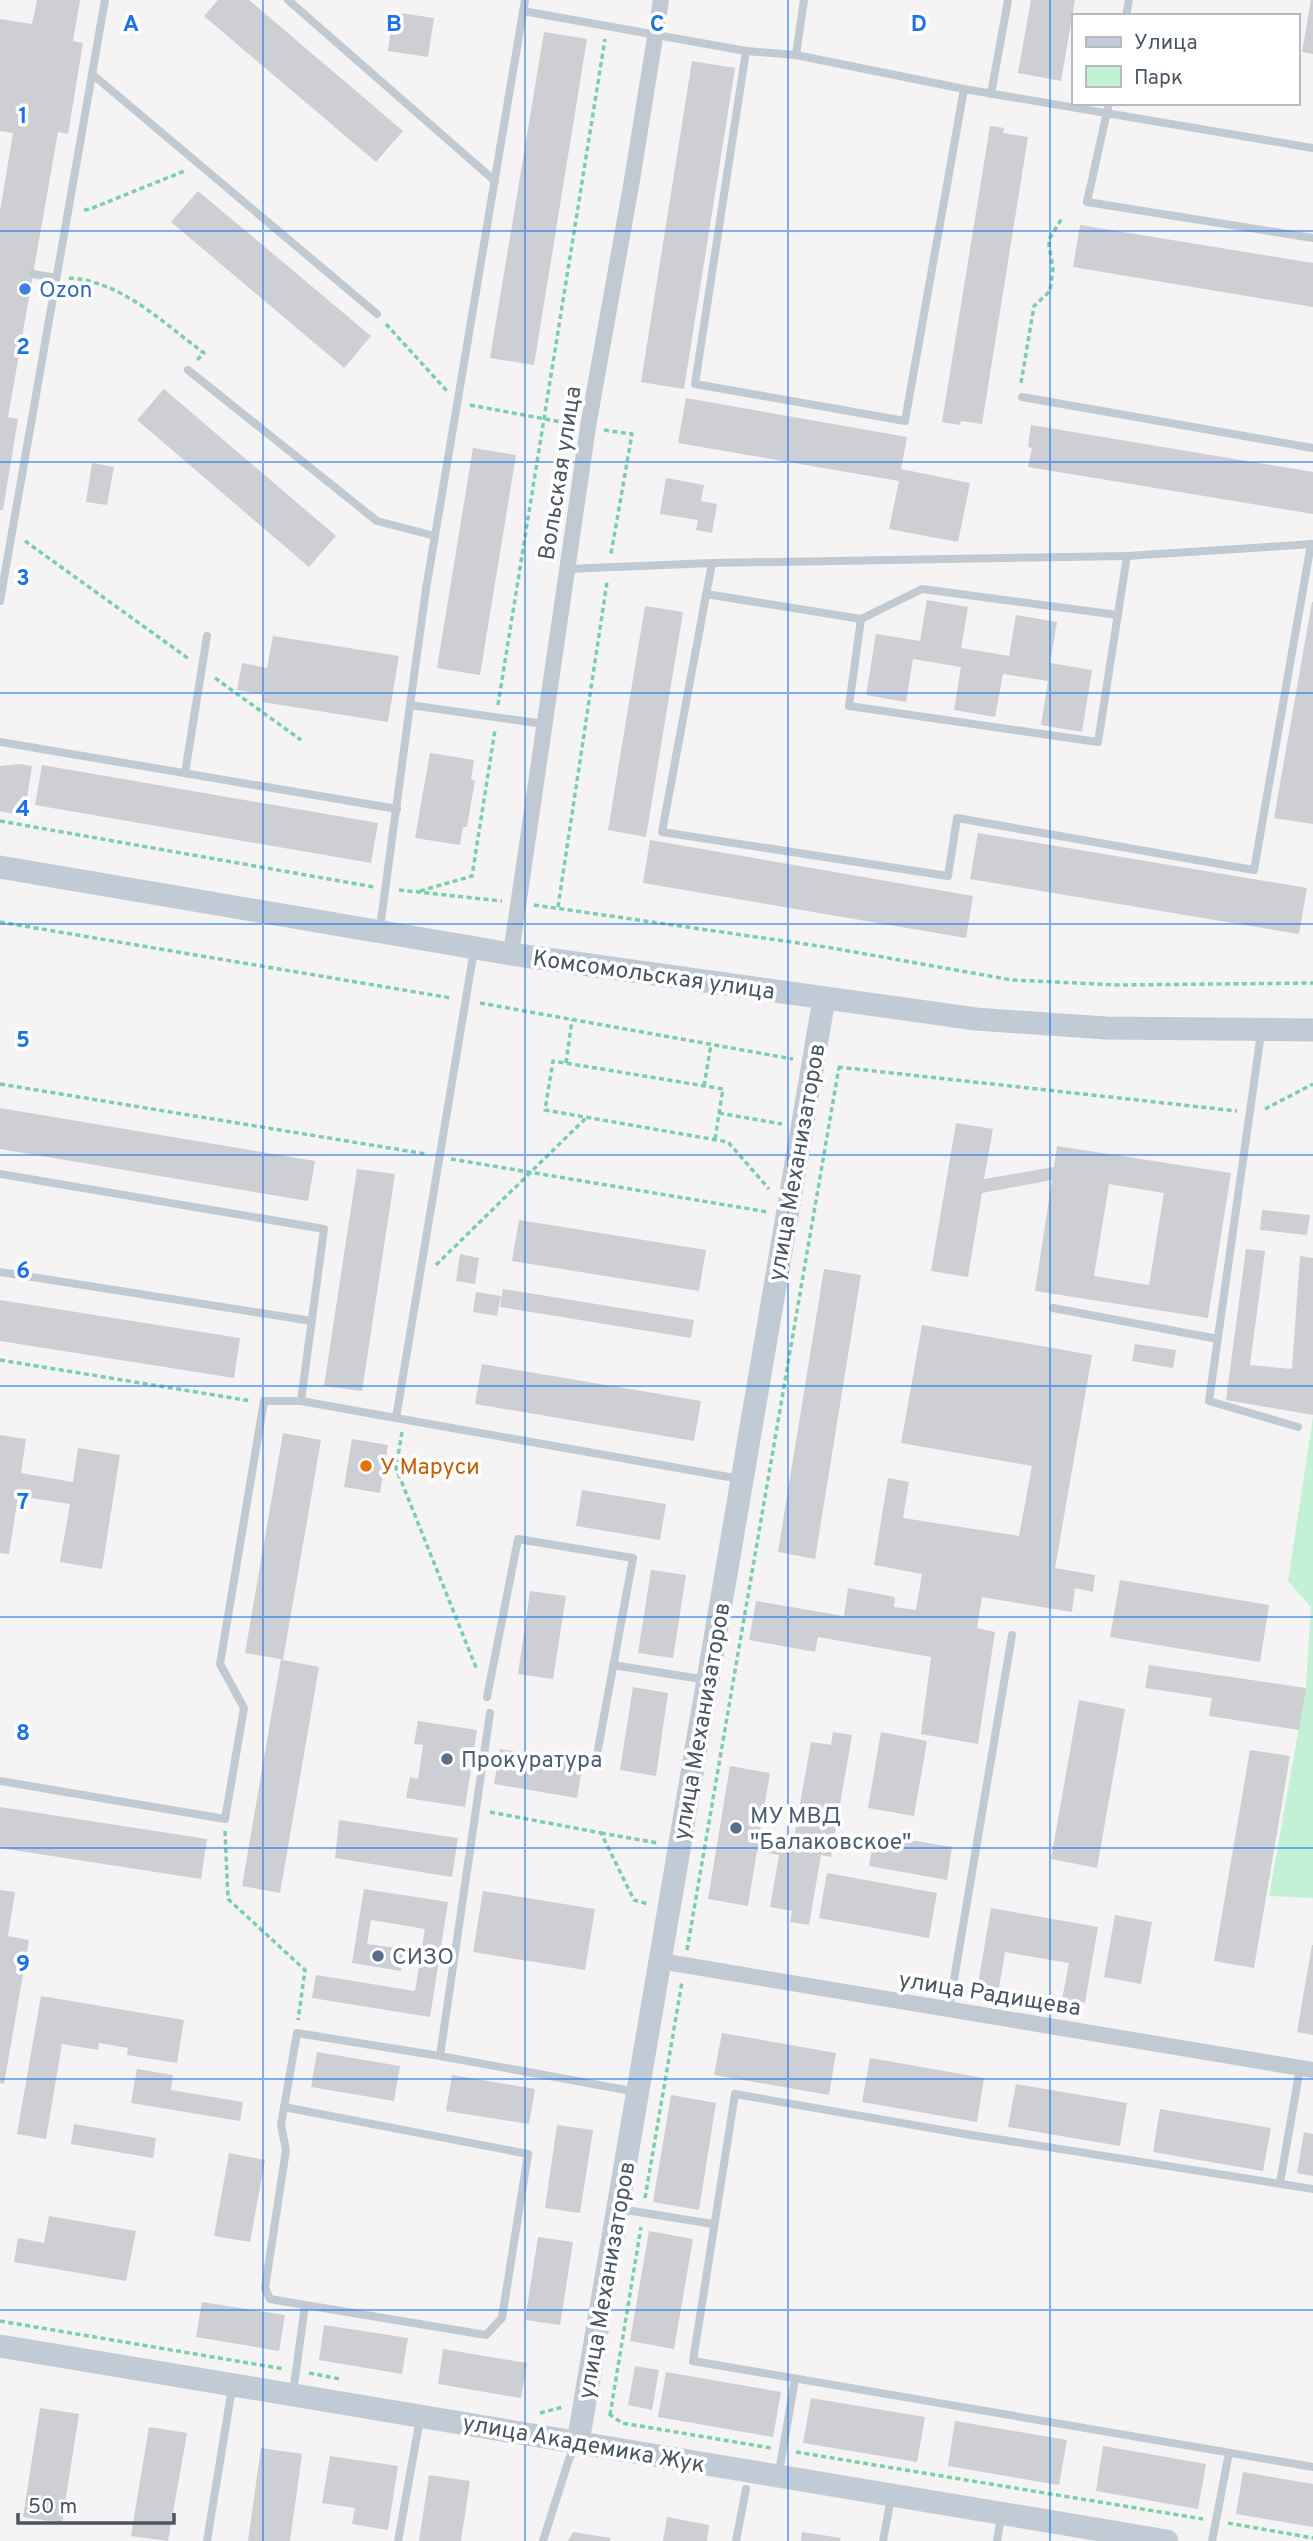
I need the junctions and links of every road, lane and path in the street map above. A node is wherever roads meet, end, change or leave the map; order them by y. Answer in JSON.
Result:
{"nodes":[{"id":1,"x":105,"y":0,"type":"edge"},
{"id":2,"x":288,"y":0,"type":"edge"},
{"id":3,"x":525,"y":0,"type":"edge"},
{"id":4,"x":661,"y":0,"type":"edge"},
{"id":5,"x":804,"y":0,"type":"edge"},
{"id":6,"x":1008,"y":0,"type":"edge"},
{"id":7,"x":523,"y":11,"type":"junction"},
{"id":8,"x":607,"y":26,"type":"junction"},
{"id":9,"x":657,"y":35,"type":"junction"},
{"id":10,"x":747,"y":51,"type":"junction"},
{"id":11,"x":796,"y":55,"type":"junction"},
{"id":12,"x":92,"y":74,"type":"junction"},
{"id":13,"x":964,"y":89,"type":"junction"},
{"id":14,"x":992,"y":94,"type":"junction"},
{"id":15,"x":1109,"y":105,"type":"edge"},
{"id":16,"x":1107,"y":115,"type":"junction"},
{"id":17,"x":1313,"y":148,"type":"edge"},
{"id":18,"x":201,"y":165,"type":"junction"},
{"id":19,"x":495,"y":181,"type":"junction"},
{"id":20,"x":68,"y":211,"type":"junction"},
{"id":21,"x":1062,"y":218,"type":"dead end"},
{"id":22,"x":1313,"y":237,"type":"edge"},
{"id":23,"x":33,"y":274,"type":"dead end"},
{"id":24,"x":56,"y":278,"type":"junction"},
{"id":25,"x":377,"y":314,"type":"joint"},
{"id":26,"x":188,"y":370,"type":"joint"},
{"id":27,"x":1023,"y":397,"type":"joint"},
{"id":28,"x":458,"y":403,"type":"junction"},
{"id":29,"x":543,"y":419,"type":"junction"},
{"id":30,"x":588,"y":427,"type":"junction"},
{"id":31,"x":1313,"y":448,"type":"edge"},
{"id":32,"x":12,"y":532,"type":"junction"},
{"id":33,"x":435,"y":536,"type":"junction"},
{"id":34,"x":1312,"y":544,"type":"edge"},
{"id":35,"x":1127,"y":555,"type":"junction"},
{"id":36,"x":712,"y":563,"type":"junction"},
{"id":37,"x":609,"y":567,"type":"junction"},
{"id":38,"x":567,"y":569,"type":"junction"},
{"id":39,"x":706,"y":594,"type":"junction"},
{"id":40,"x":0,"y":601,"type":"edge"},
{"id":41,"x":1118,"y":615,"type":"junction"},
{"id":42,"x":861,"y":619,"type":"junction"},
{"id":43,"x":206,"y":636,"type":"dead end"},
{"id":44,"x":202,"y":668,"type":"junction"},
{"id":45,"x":410,"y":705,"type":"junction"},
{"id":46,"x":496,"y":717,"type":"junction"},
{"id":47,"x":544,"y":724,"type":"junction"},
{"id":48,"x":302,"y":740,"type":"dead end"},
{"id":49,"x":0,"y":742,"type":"edge"},
{"id":50,"x":185,"y":773,"type":"junction"},
{"id":51,"x":397,"y":809,"type":"junction"},
{"id":52,"x":0,"y":821,"type":"edge"},
{"id":53,"x":0,"y":867,"type":"edge"},
{"id":54,"x":386,"y":889,"type":"junction"},
{"id":55,"x":417,"y":892,"type":"junction"},
{"id":56,"x":518,"y":902,"type":"junction"},
{"id":57,"x":557,"y":908,"type":"junction"},
{"id":58,"x":0,"y":922,"type":"edge"},
{"id":59,"x":380,"y":931,"type":"junction"},
{"id":60,"x":474,"y":947,"type":"junction"},
{"id":61,"x":511,"y":954,"type":"junction"},
{"id":62,"x":1313,"y":983,"type":"edge"},
{"id":63,"x":824,"y":999,"type":"junction"},
{"id":64,"x":466,"y":1001,"type":"junction"},
{"id":65,"x":572,"y":1020,"type":"junction"},
{"id":66,"x":1262,"y":1030,"type":"junction"},
{"id":67,"x":1313,"y":1030,"type":"edge"},
{"id":68,"x":711,"y":1044,"type":"junction"},
{"id":69,"x":813,"y":1062,"type":"junction"},
{"id":70,"x":566,"y":1063,"type":"junction"},
{"id":71,"x":839,"y":1067,"type":"junction"},
{"id":72,"x":0,"y":1084,"type":"edge"},
{"id":73,"x":1313,"y":1084,"type":"edge"},
{"id":74,"x":704,"y":1086,"type":"junction"},
{"id":75,"x":719,"y":1113,"type":"junction"},
{"id":76,"x":1250,"y":1113,"type":"junction"},
{"id":77,"x":586,"y":1117,"type":"junction"},
{"id":78,"x":784,"y":1125,"type":"dead end"},
{"id":79,"x":715,"y":1139,"type":"junction"},
{"id":80,"x":440,"y":1157,"type":"junction"},
{"id":81,"x":530,"y":1172,"type":"junction"},
{"id":82,"x":0,"y":1174,"type":"edge"},
{"id":83,"x":773,"y":1193,"type":"dead end"},
{"id":84,"x":787,"y":1215,"type":"junction"},
{"id":85,"x":0,"y":1272,"type":"edge"},
{"id":86,"x":419,"y":1281,"type":"junction"},
{"id":87,"x":1053,"y":1308,"type":"dead end"},
{"id":88,"x":312,"y":1321,"type":"junction"},
{"id":89,"x":1218,"y":1339,"type":"junction"},
{"id":90,"x":0,"y":1360,"type":"edge"},
{"id":91,"x":264,"y":1401,"type":"junction"},
{"id":92,"x":301,"y":1401,"type":"junction"},
{"id":93,"x":400,"y":1418,"type":"junction"},
{"id":94,"x":1298,"y":1427,"type":"dead end"},
{"id":95,"x":742,"y":1479,"type":"junction"},
{"id":96,"x":1012,"y":1635,"type":"dead end"},
{"id":97,"x":613,"y":1665,"type":"junction"},
{"id":98,"x":708,"y":1680,"type":"junction"},
{"id":99,"x":487,"y":1697,"type":"joint"},
{"id":100,"x":490,"y":1713,"type":"dead end"},
{"id":101,"x":598,"y":1749,"type":"dead end"},
{"id":102,"x":0,"y":1781,"type":"edge"},
{"id":103,"x":486,"y":1811,"type":"dead end"},
{"id":104,"x":225,"y":1819,"type":"junction"},
{"id":105,"x":601,"y":1833,"type":"junction"},
{"id":106,"x":660,"y":1843,"type":"dead end"},
{"id":107,"x":650,"y":1905,"type":"dead end"},
{"id":108,"x":660,"y":1961,"type":"junction"},
{"id":109,"x":685,"y":1965,"type":"junction"},
{"id":110,"x":949,"y":2009,"type":"junction"},
{"id":111,"x":297,"y":2033,"type":"junction"},
{"id":112,"x":440,"y":2056,"type":"junction"},
{"id":113,"x":1306,"y":2069,"type":"edge"},
{"id":114,"x":637,"y":2092,"type":"junction"},
{"id":115,"x":284,"y":2107,"type":"junction"},
{"id":116,"x":1280,"y":2183,"type":"junction"},
{"id":117,"x":1313,"y":2189,"type":"edge"},
{"id":118,"x":618,"y":2209,"type":"junction"},
{"id":119,"x":643,"y":2213,"type":"junction"},
{"id":120,"x":713,"y":2224,"type":"junction"},
{"id":121,"x":305,"y":2305,"type":"junction"},
{"id":122,"x":0,"y":2321,"type":"edge"},
{"id":123,"x":0,"y":2346,"type":"edge"},
{"id":124,"x":298,"y":2371,"type":"junction"},
{"id":125,"x":795,"y":2379,"type":"junction"},
{"id":126,"x":352,"y":2381,"type":"dead end"},
{"id":127,"x":233,"y":2385,"type":"junction"},
{"id":128,"x":293,"y":2395,"type":"junction"},
{"id":129,"x":529,"y":2411,"type":"dead end"},
{"id":130,"x":583,"y":2411,"type":"junction"},
{"id":131,"x":610,"y":2415,"type":"junction"},
{"id":132,"x":421,"y":2416,"type":"junction"},
{"id":133,"x":578,"y":2442,"type":"junction"},
{"id":134,"x":783,"y":2450,"type":"junction"},
{"id":135,"x":1229,"y":2453,"type":"junction"},
{"id":136,"x":1313,"y":2467,"type":"edge"},
{"id":137,"x":779,"y":2476,"type":"junction"},
{"id":138,"x":746,"y":2489,"type":"dead end"},
{"id":139,"x":891,"y":2495,"type":"junction"},
{"id":140,"x":1002,"y":2513,"type":"junction"},
{"id":141,"x":1216,"y":2521,"type":"junction"},
{"id":142,"x":1313,"y":2538,"type":"edge"},
{"id":143,"x":207,"y":2541,"type":"edge"},
{"id":144,"x":398,"y":2541,"type":"edge"},
{"id":145,"x":543,"y":2541,"type":"edge"},
{"id":146,"x":736,"y":2541,"type":"edge"},
{"id":147,"x":883,"y":2541,"type":"edge"},
{"id":148,"x":997,"y":2541,"type":"edge"},
{"id":149,"x":1167,"y":2541,"type":"edge"},
{"id":150,"x":1212,"y":2541,"type":"edge"}],
"edges":[{"from":1,"to":12,"type":"lane"},
{"from":2,"to":19,"type":"lane"},
{"from":3,"to":7,"type":"lane"},
{"from":4,"to":9,"type":"street","name":"Вольская улица"},
{"from":5,"to":11,"type":"lane"},
{"from":6,"to":14,"type":"lane"},
{"from":7,"to":8,"type":"lane"},
{"from":7,"to":19,"type":"lane"},
{"from":8,"to":9,"type":"lane"},
{"from":8,"to":29,"type":"path"},
{"from":9,"to":10,"type":"lane"},
{"from":9,"to":30,"type":"street","name":"Вольская улица"},
{"from":10,"to":11,"type":"lane"},
{"from":10,"to":13,"type":"lane"},
{"from":11,"to":13,"type":"lane"},
{"from":12,"to":18,"type":"lane"},
{"from":12,"to":20,"type":"lane"},
{"from":13,"to":14,"type":"lane"},
{"from":14,"to":16,"type":"lane"},
{"from":15,"to":16,"type":"lane"},
{"from":16,"to":17,"type":"lane"},
{"from":16,"to":22,"type":"lane"},
{"from":18,"to":20,"type":"path"},
{"from":18,"to":25,"type":"lane"},
{"from":19,"to":28,"type":"lane"},
{"from":20,"to":24,"type":"lane"},
{"from":21,"to":27,"type":"path"},
{"from":23,"to":24,"type":"lane"},
{"from":24,"to":26,"type":"path"},
{"from":24,"to":32,"type":"lane"},
{"from":25,"to":28,"type":"path"},
{"from":26,"to":33,"type":"lane"},
{"from":27,"to":31,"type":"lane"},
{"from":28,"to":29,"type":"path"},
{"from":28,"to":33,"type":"lane"},
{"from":29,"to":30,"type":"path"},
{"from":29,"to":46,"type":"path"},
{"from":30,"to":37,"type":"path"},
{"from":30,"to":38,"type":"street","name":"Вольская улица"},
{"from":32,"to":40,"type":"lane"},
{"from":32,"to":44,"type":"path"},
{"from":33,"to":45,"type":"lane"},
{"from":34,"to":35,"type":"lane"},
{"from":34,"to":39,"type":"lane"},
{"from":35,"to":36,"type":"lane"},
{"from":35,"to":41,"type":"lane"},
{"from":36,"to":37,"type":"lane"},
{"from":36,"to":39,"type":"lane"},
{"from":37,"to":38,"type":"lane"},
{"from":37,"to":57,"type":"path"},
{"from":38,"to":47,"type":"street","name":"Вольская улица"},
{"from":39,"to":42,"type":"lane"},
{"from":41,"to":42,"type":"lane"},
{"from":41,"to":42,"type":"lane"},
{"from":43,"to":44,"type":"lane"},
{"from":44,"to":48,"type":"path"},
{"from":44,"to":50,"type":"lane"},
{"from":45,"to":46,"type":"lane"},
{"from":45,"to":51,"type":"lane"},
{"from":46,"to":47,"type":"lane"},
{"from":46,"to":55,"type":"path"},
{"from":47,"to":56,"type":"street","name":"Вольская улица"},
{"from":49,"to":50,"type":"lane"},
{"from":50,"to":51,"type":"lane"},
{"from":51,"to":54,"type":"lane"},
{"from":52,"to":54,"type":"path"},
{"from":53,"to":59,"type":"street","name":"Комсомольская улица"},
{"from":54,"to":55,"type":"path"},
{"from":54,"to":59,"type":"lane"},
{"from":55,"to":56,"type":"path"},
{"from":56,"to":57,"type":"path"},
{"from":56,"to":61,"type":"street","name":"Вольская улица"},
{"from":57,"to":62,"type":"path"},
{"from":58,"to":64,"type":"path"},
{"from":59,"to":60,"type":"street","name":"Комсомольская улица"},
{"from":60,"to":61,"type":"street","name":"Комсомольская улица"},
{"from":60,"to":64,"type":"lane"},
{"from":61,"to":63,"type":"street","name":"Комсомольская улица"},
{"from":63,"to":66,"type":"street","name":"Комсомольская улица"},
{"from":63,"to":69,"type":"street","name":"улица Механизаторов"},
{"from":64,"to":65,"type":"path"},
{"from":64,"to":80,"type":"lane"},
{"from":65,"to":68,"type":"path"},
{"from":65,"to":70,"type":"path"},
{"from":66,"to":67,"type":"street","name":"Комсомольская улица"},
{"from":66,"to":76,"type":"lane"},
{"from":68,"to":69,"type":"path"},
{"from":68,"to":74,"type":"path"},
{"from":69,"to":71,"type":"path"},
{"from":69,"to":84,"type":"street","name":"улица Механизаторов"},
{"from":70,"to":74,"type":"path"},
{"from":70,"to":77,"type":"path"},
{"from":71,"to":76,"type":"path"},
{"from":71,"to":109,"type":"path"},
{"from":72,"to":80,"type":"path"},
{"from":73,"to":76,"type":"path"},
{"from":74,"to":75,"type":"path"},
{"from":75,"to":78,"type":"path"},
{"from":75,"to":79,"type":"path"},
{"from":76,"to":89,"type":"lane"},
{"from":77,"to":79,"type":"path"},
{"from":77,"to":81,"type":"path"},
{"from":79,"to":83,"type":"path"},
{"from":80,"to":81,"type":"path"},
{"from":80,"to":86,"type":"lane"},
{"from":81,"to":84,"type":"path"},
{"from":81,"to":86,"type":"path"},
{"from":82,"to":88,"type":"lane"},
{"from":84,"to":95,"type":"street","name":"улица Механизаторов"},
{"from":85,"to":88,"type":"lane"},
{"from":86,"to":93,"type":"lane"},
{"from":87,"to":89,"type":"lane"},
{"from":88,"to":92,"type":"lane"},
{"from":89,"to":94,"type":"lane"},
{"from":90,"to":91,"type":"path"},
{"from":91,"to":92,"type":"lane"},
{"from":91,"to":104,"type":"lane"},
{"from":92,"to":93,"type":"lane"},
{"from":93,"to":95,"type":"lane"},
{"from":93,"to":99,"type":"path"},
{"from":95,"to":98,"type":"street","name":"улица Механизаторов"},
{"from":96,"to":110,"type":"lane"},
{"from":97,"to":98,"type":"lane"},
{"from":97,"to":99,"type":"lane"},
{"from":97,"to":101,"type":"lane"},
{"from":98,"to":108,"type":"street","name":"улица Механизаторов"},
{"from":100,"to":112,"type":"lane"},
{"from":102,"to":104,"type":"lane"},
{"from":103,"to":105,"type":"path"},
{"from":104,"to":111,"type":"path"},
{"from":105,"to":106,"type":"path"},
{"from":105,"to":107,"type":"path"},
{"from":108,"to":109,"type":"street","name":"улица Радищева"},
{"from":108,"to":114,"type":"street","name":"улица Механизаторов"},
{"from":109,"to":110,"type":"street","name":"улица Радищева"},
{"from":109,"to":119,"type":"path"},
{"from":110,"to":113,"type":"street","name":"улица Радищева"},
{"from":111,"to":112,"type":"lane"},
{"from":111,"to":115,"type":"lane"},
{"from":112,"to":114,"type":"lane"},
{"from":113,"to":116,"type":"lane"},
{"from":114,"to":118,"type":"street","name":"улица Механизаторов"},
{"from":115,"to":121,"type":"lane"},
{"from":115,"to":121,"type":"lane"},
{"from":116,"to":117,"type":"lane"},
{"from":116,"to":120,"type":"lane"},
{"from":118,"to":119,"type":"lane"},
{"from":118,"to":130,"type":"street","name":"улица Механизаторов"},
{"from":119,"to":120,"type":"lane"},
{"from":119,"to":131,"type":"path"},
{"from":120,"to":125,"type":"lane"},
{"from":121,"to":124,"type":"lane"},
{"from":122,"to":124,"type":"path"},
{"from":123,"to":127,"type":"street","name":"улица Академика Жук"},
{"from":124,"to":126,"type":"path"},
{"from":124,"to":128,"type":"lane"},
{"from":125,"to":134,"type":"lane"},
{"from":125,"to":135,"type":"lane"},
{"from":127,"to":128,"type":"street","name":"улица Академика Жук"},
{"from":127,"to":143,"type":"lane"},
{"from":128,"to":132,"type":"street","name":"улица Академика Жук"},
{"from":129,"to":130,"type":"path"},
{"from":130,"to":131,"type":"path"},
{"from":130,"to":133,"type":"street","name":"улица Механизаторов"},
{"from":131,"to":134,"type":"path"},
{"from":132,"to":133,"type":"street","name":"улица Академика Жук"},
{"from":132,"to":144,"type":"lane"},
{"from":133,"to":137,"type":"street","name":"улица Академика Жук"},
{"from":133,"to":145,"type":"lane"},
{"from":134,"to":137,"type":"lane"},
{"from":134,"to":141,"type":"path"},
{"from":135,"to":136,"type":"lane"},
{"from":135,"to":141,"type":"lane"},
{"from":137,"to":139,"type":"street","name":"улица Академика Жук"},
{"from":138,"to":146,"type":"lane"},
{"from":139,"to":140,"type":"street","name":"улица Академика Жук"},
{"from":139,"to":147,"type":"lane"},
{"from":140,"to":148,"type":"lane"},
{"from":140,"to":149,"type":"street","name":"улица Академика Жук"},
{"from":141,"to":142,"type":"path"},
{"from":141,"to":150,"type":"lane"}]}
